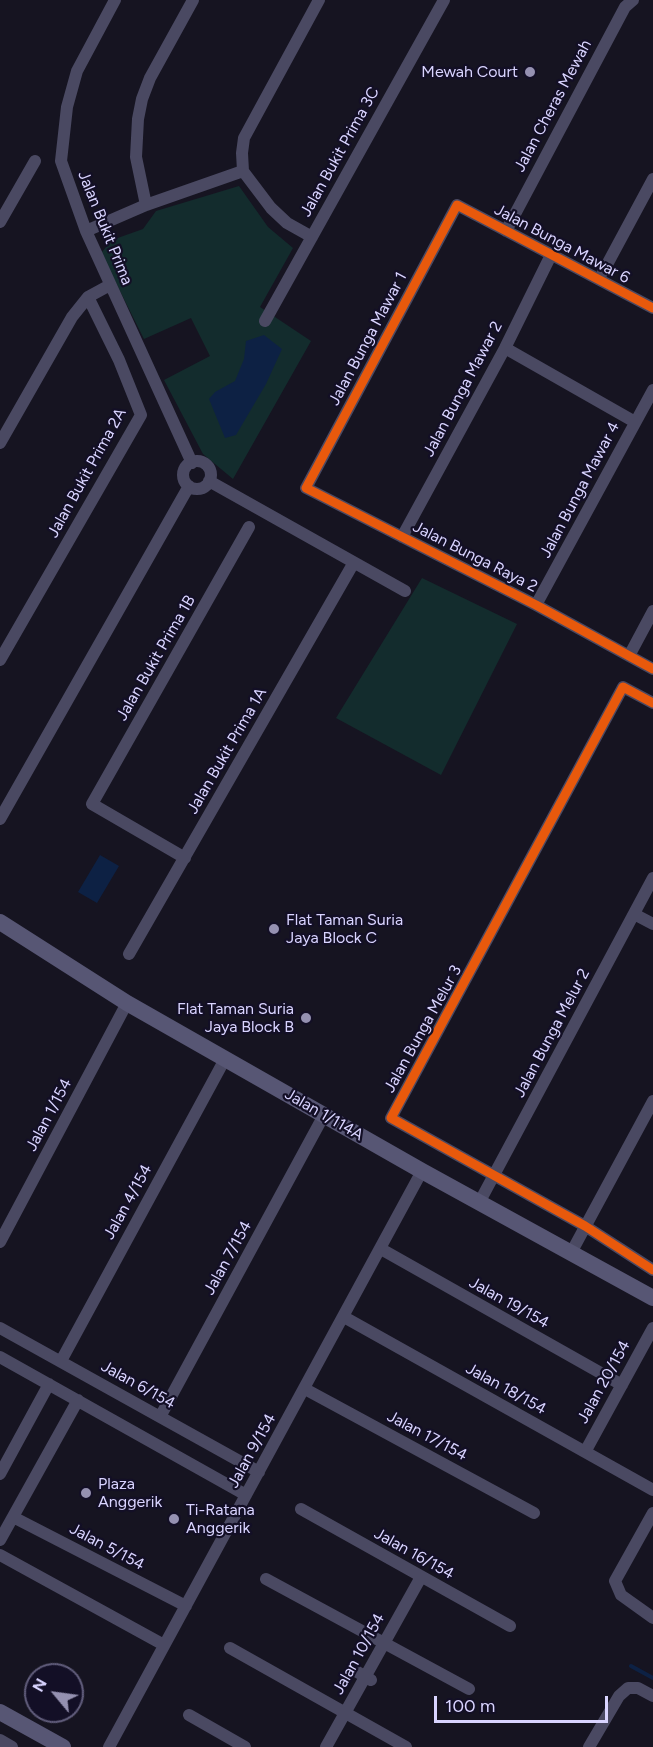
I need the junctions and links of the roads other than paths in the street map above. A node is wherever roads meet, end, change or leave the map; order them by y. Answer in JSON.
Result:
{"nodes":[{"id":1,"x":115,"y":0,"type":"edge"},
{"id":2,"x":194,"y":0,"type":"edge"},
{"id":3,"x":319,"y":0,"type":"edge"},
{"id":4,"x":444,"y":0,"type":"edge"},
{"id":5,"x":633,"y":0,"type":"edge"},
{"id":6,"x":35,"y":161,"type":"dead end"},
{"id":7,"x":243,"y":171,"type":"junction"},
{"id":8,"x":653,"y":179,"type":"edge"},
{"id":9,"x":146,"y":205,"type":"junction"},
{"id":10,"x":457,"y":205,"type":"joint"},
{"id":11,"x":0,"y":222,"type":"edge"},
{"id":12,"x":86,"y":231,"type":"junction"},
{"id":13,"x":506,"y":231,"type":"junction"},
{"id":14,"x":312,"y":237,"type":"junction"},
{"id":15,"x":551,"y":255,"type":"junction"},
{"id":16,"x":603,"y":272,"type":"dead end"},
{"id":17,"x":110,"y":285,"type":"junction"},
{"id":18,"x":88,"y":297,"type":"junction"},
{"id":19,"x":653,"y":308,"type":"edge"},
{"id":20,"x":265,"y":321,"type":"dead end"},
{"id":21,"x":505,"y":348,"type":"junction"},
{"id":22,"x":653,"y":390,"type":"edge"},
{"id":23,"x":634,"y":422,"type":"junction"},
{"id":24,"x":0,"y":442,"type":"edge"},
{"id":25,"x":192,"y":463,"type":"junction"},
{"id":26,"x":209,"y":481,"type":"junction"},
{"id":27,"x":189,"y":486,"type":"junction"},
{"id":28,"x":306,"y":488,"type":"joint"},
{"id":29,"x":249,"y":527,"type":"dead end"},
{"id":30,"x":402,"y":537,"type":"junction"},
{"id":31,"x":353,"y":564,"type":"junction"},
{"id":32,"x":405,"y":591,"type":"dead end"},
{"id":33,"x":536,"y":605,"type":"junction"},
{"id":34,"x":653,"y":611,"type":"edge"},
{"id":35,"x":629,"y":656,"type":"junction"},
{"id":36,"x":0,"y":660,"type":"edge"},
{"id":37,"x":653,"y":669,"type":"edge"},
{"id":38,"x":653,"y":702,"type":"edge"},
{"id":39,"x":0,"y":819,"type":"edge"},
{"id":40,"x":185,"y":858,"type":"junction"},
{"id":41,"x":653,"y":878,"type":"edge"},
{"id":42,"x":634,"y":914,"type":"junction"},
{"id":43,"x":0,"y":922,"type":"edge"},
{"id":44,"x":653,"y":924,"type":"edge"},
{"id":45,"x":129,"y":954,"type":"dead end"},
{"id":46,"x":127,"y":1003,"type":"junction"},
{"id":47,"x":225,"y":1059,"type":"junction"},
{"id":48,"x":653,"y":1101,"type":"edge"},
{"id":49,"x":324,"y":1115,"type":"junction"},
{"id":50,"x":422,"y":1171,"type":"junction"},
{"id":51,"x":494,"y":1176,"type":"junction"},
{"id":52,"x":479,"y":1203,"type":"junction"},
{"id":53,"x":585,"y":1226,"type":"junction"},
{"id":54,"x":0,"y":1242,"type":"edge"},
{"id":55,"x":381,"y":1249,"type":"junction"},
{"id":56,"x":571,"y":1253,"type":"junction"},
{"id":57,"x":653,"y":1270,"type":"edge"},
{"id":58,"x":653,"y":1298,"type":"edge"},
{"id":59,"x":344,"y":1317,"type":"junction"},
{"id":60,"x":0,"y":1328,"type":"edge"},
{"id":61,"x":653,"y":1328,"type":"edge"},
{"id":62,"x":0,"y":1357,"type":"edge"},
{"id":63,"x":61,"y":1361,"type":"junction"},
{"id":64,"x":49,"y":1384,"type":"junction"},
{"id":65,"x":622,"y":1385,"type":"junction"},
{"id":66,"x":305,"y":1389,"type":"junction"},
{"id":67,"x":78,"y":1400,"type":"junction"},
{"id":68,"x":160,"y":1417,"type":"junction"},
{"id":69,"x":585,"y":1452,"type":"junction"},
{"id":70,"x":259,"y":1472,"type":"junction"},
{"id":71,"x":0,"y":1474,"type":"edge"},
{"id":72,"x":653,"y":1490,"type":"edge"},
{"id":73,"x":246,"y":1495,"type":"junction"},
{"id":74,"x":301,"y":1509,"type":"dead end"},
{"id":75,"x":534,"y":1513,"type":"dead end"},
{"id":76,"x":653,"y":1513,"type":"edge"},
{"id":77,"x":13,"y":1517,"type":"junction"},
{"id":78,"x":0,"y":1540,"type":"edge"},
{"id":79,"x":0,"y":1555,"type":"edge"},
{"id":80,"x":421,"y":1577,"type":"junction"},
{"id":81,"x":266,"y":1579,"type":"dead end"},
{"id":82,"x":186,"y":1606,"type":"junction"},
{"id":83,"x":653,"y":1618,"type":"edge"},
{"id":84,"x":510,"y":1626,"type":"dead end"},
{"id":85,"x":384,"y":1644,"type":"junction"},
{"id":86,"x":164,"y":1645,"type":"junction"},
{"id":87,"x":230,"y":1648,"type":"dead end"},
{"id":88,"x":354,"y":1671,"type":"dead end"},
{"id":89,"x":368,"y":1678,"type":"junction"},
{"id":90,"x":469,"y":1689,"type":"dead end"},
{"id":91,"x":653,"y":1696,"type":"edge"},
{"id":92,"x":0,"y":1712,"type":"edge"},
{"id":93,"x":345,"y":1713,"type":"junction"},
{"id":94,"x":189,"y":1716,"type":"dead end"},
{"id":95,"x":0,"y":1740,"type":"edge"},
{"id":96,"x":12,"y":1747,"type":"edge"},
{"id":97,"x":63,"y":1747,"type":"edge"},
{"id":98,"x":109,"y":1747,"type":"edge"},
{"id":99,"x":246,"y":1747,"type":"edge"},
{"id":100,"x":326,"y":1747,"type":"edge"},
{"id":101,"x":406,"y":1747,"type":"edge"},
{"id":102,"x":589,"y":1747,"type":"edge"}],
"edges":[{"from":1,"to":12,"type":"street","name":"Jalan Bukit Prima"},
{"from":2,"to":9,"type":"street"},
{"from":3,"to":7,"type":"street"},
{"from":4,"to":14,"type":"street","name":"Jalan Bukit Prima 3C"},
{"from":5,"to":13,"type":"street","name":"Jalan Cheras Mewah"},
{"from":6,"to":11,"type":"street"},
{"from":7,"to":9,"type":"street"},
{"from":7,"to":14,"type":"street"},
{"from":8,"to":16,"type":"street"},
{"from":9,"to":12,"type":"street"},
{"from":10,"to":13,"type":"street","name":"Jalan Bunga Mawar 6"},
{"from":10,"to":28,"type":"street","name":"Jalan Bunga Mawar 1"},
{"from":12,"to":17,"type":"street","name":"Jalan Bukit Prima"},
{"from":13,"to":15,"type":"street","name":"Jalan Bunga Mawar 6"},
{"from":14,"to":20,"type":"street","name":"Jalan Bukit Prima 3C"},
{"from":15,"to":19,"type":"street","name":"Jalan Bunga Mawar 6"},
{"from":15,"to":21,"type":"street","name":"Jalan Bunga Mawar 2"},
{"from":17,"to":18,"type":"street"},
{"from":17,"to":25,"type":"street","name":"Jalan Bukit Prima"},
{"from":18,"to":24,"type":"street"},
{"from":18,"to":36,"type":"street","name":"Jalan Bukit Prima 2A"},
{"from":21,"to":23,"type":"street"},
{"from":21,"to":30,"type":"street","name":"Jalan Bunga Mawar 2"},
{"from":22,"to":23,"type":"street","name":"Jalan Bunga Mawar 4"},
{"from":23,"to":33,"type":"street","name":"Jalan Bunga Mawar 4"},
{"from":25,"to":26,"type":"street"},
{"from":25,"to":27,"type":"street"},
{"from":26,"to":27,"type":"street"},
{"from":26,"to":31,"type":"street"},
{"from":27,"to":39,"type":"street"},
{"from":28,"to":30,"type":"street","name":"Jalan Bunga Raya 2"},
{"from":29,"to":40,"type":"street","name":"Jalan Bukit Prima 1B"},
{"from":30,"to":33,"type":"street","name":"Jalan Bunga Raya 2"},
{"from":31,"to":32,"type":"street"},
{"from":31,"to":40,"type":"street","name":"Jalan Bukit Prima 1A"},
{"from":33,"to":35,"type":"street","name":"Jalan Bunga Raya 2"},
{"from":34,"to":35,"type":"street"},
{"from":35,"to":37,"type":"street","name":"Jalan Bunga Raya 2"},
{"from":38,"to":51,"type":"street","name":"Jalan Bunga Melur 3"},
{"from":40,"to":45,"type":"street","name":"Jalan Bukit Prima 1A"},
{"from":41,"to":42,"type":"street","name":"Jalan Bunga Melur 2"},
{"from":42,"to":44,"type":"street"},
{"from":42,"to":51,"type":"street","name":"Jalan Bunga Melur 2"},
{"from":43,"to":46,"type":"street","name":"Jalan 1/114A"},
{"from":46,"to":47,"type":"street","name":"Jalan 1/114A"},
{"from":46,"to":54,"type":"street","name":"Jalan 1/154"},
{"from":47,"to":49,"type":"street","name":"Jalan 1/114A"},
{"from":47,"to":63,"type":"street","name":"Jalan 4/154"},
{"from":48,"to":53,"type":"street"},
{"from":49,"to":50,"type":"street","name":"Jalan 1/114A"},
{"from":49,"to":68,"type":"street","name":"Jalan 7/154"},
{"from":50,"to":52,"type":"street","name":"Jalan 1/114A"},
{"from":50,"to":55,"type":"street","name":"Jalan 9/154"},
{"from":51,"to":52,"type":"street","name":"Jalan Bunga Melur 2"},
{"from":51,"to":53,"type":"street","name":"Jalan Bunga Melur 3"},
{"from":52,"to":56,"type":"street","name":"Jalan 1/114A"},
{"from":53,"to":56,"type":"street"},
{"from":53,"to":57,"type":"street","name":"Jalan Bunga Melur 3"},
{"from":55,"to":59,"type":"street","name":"Jalan 9/154"},
{"from":55,"to":65,"type":"street","name":"Jalan 19/154"},
{"from":56,"to":58,"type":"street","name":"Jalan 1/114A"},
{"from":59,"to":66,"type":"street","name":"Jalan 9/154"},
{"from":59,"to":69,"type":"street","name":"Jalan 18/154"},
{"from":60,"to":63,"type":"street","name":"Jalan 6/154"},
{"from":61,"to":65,"type":"street","name":"Jalan 20/154"},
{"from":62,"to":64,"type":"street"},
{"from":63,"to":68,"type":"street","name":"Jalan 6/154"},
{"from":64,"to":67,"type":"street"},
{"from":64,"to":71,"type":"street"},
{"from":65,"to":69,"type":"street","name":"Jalan 20/154"},
{"from":66,"to":70,"type":"street","name":"Jalan 9/154"},
{"from":66,"to":75,"type":"street","name":"Jalan 17/154"},
{"from":67,"to":73,"type":"street"},
{"from":67,"to":77,"type":"street"},
{"from":68,"to":70,"type":"street","name":"Jalan 6/154"},
{"from":69,"to":72,"type":"street","name":"Jalan 18/154"},
{"from":70,"to":73,"type":"street","name":"Jalan 9/154"},
{"from":73,"to":82,"type":"street","name":"Jalan 9/154"},
{"from":74,"to":80,"type":"street","name":"Jalan 16/154"},
{"from":76,"to":83,"type":"street"},
{"from":77,"to":78,"type":"street"},
{"from":77,"to":82,"type":"street","name":"Jalan 5/154"},
{"from":79,"to":86,"type":"street"},
{"from":80,"to":84,"type":"street","name":"Jalan 16/154"},
{"from":80,"to":85,"type":"street","name":"Jalan 10/154"},
{"from":81,"to":85,"type":"street"},
{"from":82,"to":86,"type":"street","name":"Jalan 9/154"},
{"from":85,"to":89,"type":"street","name":"Jalan 10/154"},
{"from":85,"to":90,"type":"street"},
{"from":86,"to":98,"type":"street","name":"Jalan 9/154"},
{"from":87,"to":93,"type":"street"},
{"from":88,"to":89,"type":"street"},
{"from":89,"to":93,"type":"street","name":"Jalan 10/154"},
{"from":91,"to":102,"type":"street"},
{"from":92,"to":97,"type":"street"},
{"from":93,"to":100,"type":"street","name":"Jalan 10/154"},
{"from":93,"to":101,"type":"street"},
{"from":94,"to":99,"type":"street"},
{"from":95,"to":96,"type":"street"}]}
